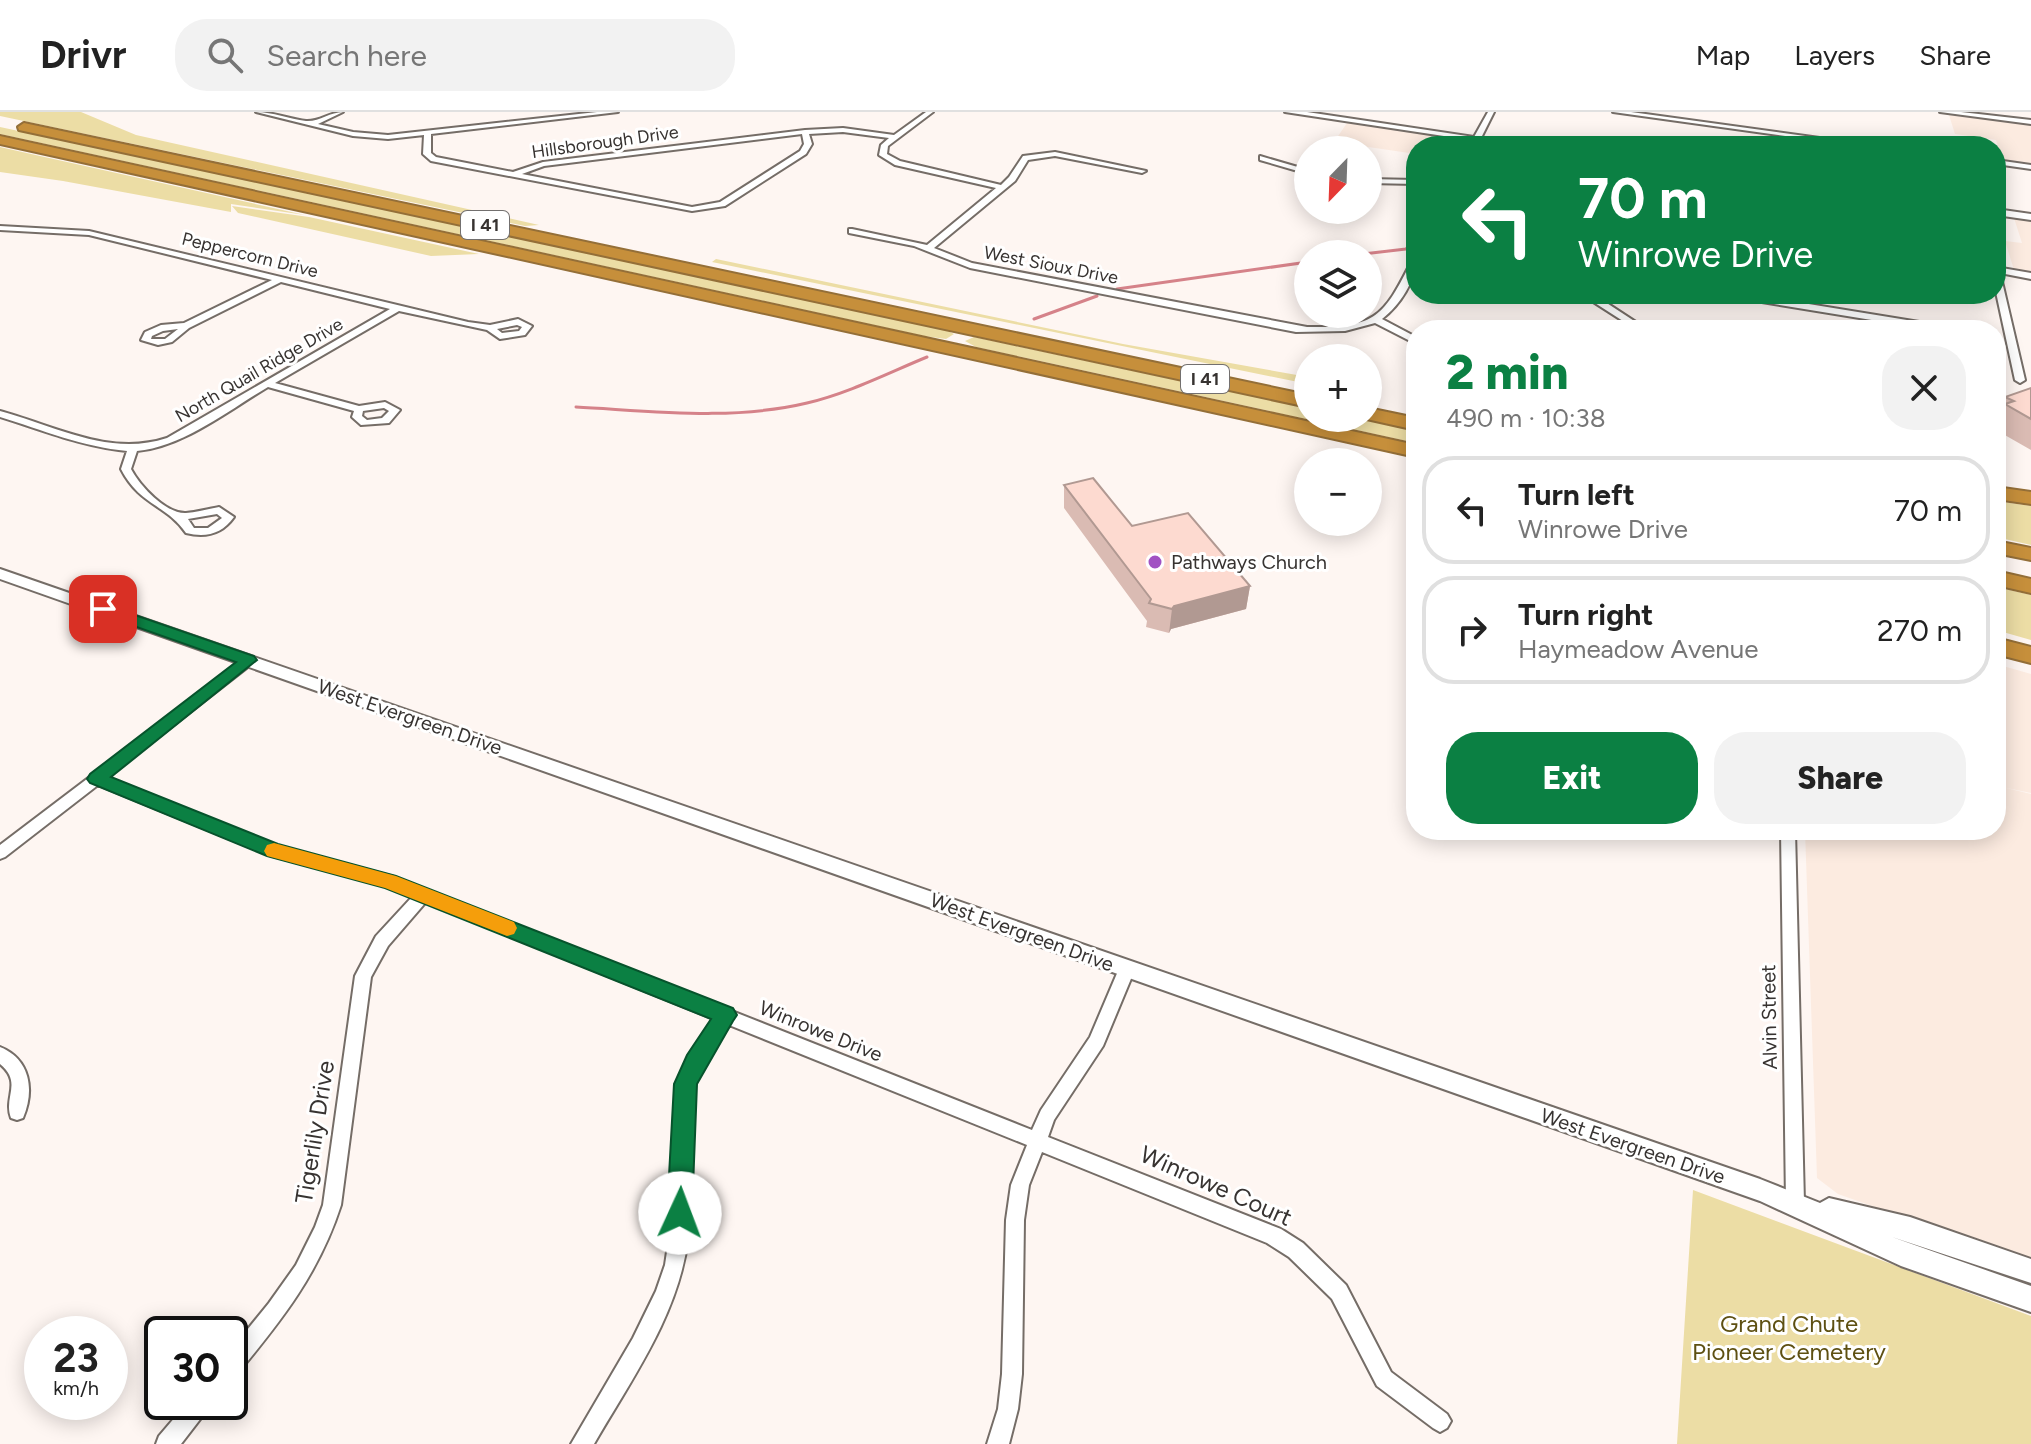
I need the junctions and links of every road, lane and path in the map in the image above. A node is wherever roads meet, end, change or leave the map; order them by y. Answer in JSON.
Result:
{"nodes":[{"id":1,"x":259,"y":112,"type":"edge"},
{"id":2,"x":340,"y":112,"type":"edge"},
{"id":3,"x":615,"y":112,"type":"edge"},
{"id":4,"x":930,"y":112,"type":"edge"},
{"id":5,"x":1289,"y":112,"type":"edge"},
{"id":6,"x":1491,"y":112,"type":"edge"},
{"id":7,"x":1616,"y":112,"type":"edge"},
{"id":8,"x":1943,"y":112,"type":"edge"},
{"id":9,"x":2031,"y":122,"type":"edge"},
{"id":10,"x":310,"y":124,"type":"junction"},
{"id":11,"x":16,"y":125,"type":"dead end"},
{"id":12,"x":805,"y":132,"type":"junction"},
{"id":13,"x":428,"y":134,"type":"junction"},
{"id":14,"x":1438,"y":136,"type":"edge"},
{"id":15,"x":1478,"y":136,"type":"edge"},
{"id":16,"x":1798,"y":136,"type":"edge"},
{"id":17,"x":894,"y":137,"type":"junction"},
{"id":18,"x":0,"y":140,"type":"edge"},
{"id":19,"x":1263,"y":158,"type":"dead end"},
{"id":20,"x":2006,"y":163,"type":"edge"},
{"id":21,"x":2031,"y":167,"type":"edge"},
{"id":22,"x":1294,"y":168,"type":"edge"},
{"id":23,"x":1142,"y":171,"type":"dead end"},
{"id":24,"x":512,"y":175,"type":"junction"},
{"id":25,"x":1382,"y":181,"type":"edge"},
{"id":26,"x":1406,"y":182,"type":"edge"},
{"id":27,"x":1001,"y":187,"type":"junction"},
{"id":28,"x":2006,"y":213,"type":"edge"},
{"id":29,"x":2031,"y":217,"type":"edge"},
{"id":30,"x":0,"y":228,"type":"edge"},
{"id":31,"x":852,"y":231,"type":"dead end"},
{"id":32,"x":928,"y":249,"type":"junction"},
{"id":33,"x":2006,"y":273,"type":"edge"},
{"id":34,"x":2031,"y":276,"type":"edge"},
{"id":35,"x":280,"y":279,"type":"junction"},
{"id":36,"x":1406,"y":288,"type":"edge"},
{"id":37,"x":1600,"y":304,"type":"edge"},
{"id":38,"x":1792,"y":304,"type":"edge"},
{"id":39,"x":2003,"y":304,"type":"edge"},
{"id":40,"x":398,"y":308,"type":"junction"},
{"id":41,"x":1382,"y":314,"type":"edge"},
{"id":42,"x":1627,"y":320,"type":"edge"},
{"id":43,"x":1889,"y":320,"type":"edge"},
{"id":44,"x":1382,"y":323,"type":"edge"},
{"id":45,"x":186,"y":326,"type":"dead end"},
{"id":46,"x":490,"y":328,"type":"dead end"},
{"id":47,"x":1338,"y":328,"type":"edge"},
{"id":48,"x":1406,"y":336,"type":"edge"},
{"id":49,"x":2006,"y":339,"type":"edge"},
{"id":50,"x":2011,"y":340,"type":"junction"},
{"id":51,"x":2020,"y":380,"type":"dead end"},
{"id":52,"x":267,"y":384,"type":"junction"},
{"id":53,"x":1158,"y":394,"type":"junction"},
{"id":54,"x":1294,"y":398,"type":"edge"},
{"id":55,"x":359,"y":409,"type":"dead end"},
{"id":56,"x":1382,"y":413,"type":"edge"},
{"id":57,"x":0,"y":414,"type":"edge"},
{"id":58,"x":1382,"y":416,"type":"edge"},
{"id":59,"x":1406,"y":416,"type":"edge"},
{"id":60,"x":14,"y":418,"type":"junction"},
{"id":61,"x":1406,"y":422,"type":"edge"},
{"id":62,"x":0,"y":425,"type":"edge"},
{"id":63,"x":1406,"y":449,"type":"edge"},
{"id":64,"x":132,"y":451,"type":"junction"},
{"id":65,"x":1406,"y":464,"type":"edge"},
{"id":66,"x":2006,"y":494,"type":"edge"},
{"id":67,"x":2031,"y":498,"type":"edge"},
{"id":68,"x":181,"y":517,"type":"dead end"},
{"id":69,"x":2006,"y":549,"type":"edge"},
{"id":70,"x":2031,"y":554,"type":"edge"},
{"id":71,"x":0,"y":574,"type":"edge"},
{"id":72,"x":2006,"y":580,"type":"edge"},
{"id":73,"x":2031,"y":586,"type":"edge"},
{"id":74,"x":249,"y":660,"type":"junction"},
{"id":75,"x":97,"y":779,"type":"junction"},
{"id":76,"x":1788,"y":840,"type":"edge"},
{"id":77,"x":0,"y":853,"type":"edge"},
{"id":78,"x":423,"y":895,"type":"junction"},
{"id":79,"x":1127,"y":969,"type":"junction"},
{"id":80,"x":726,"y":1015,"type":"junction"},
{"id":81,"x":0,"y":1055,"type":"edge"},
{"id":82,"x":17,"y":1112,"type":"dead end"},
{"id":83,"x":1037,"y":1139,"type":"junction"},
{"id":84,"x":1795,"y":1203,"type":"junction"},
{"id":85,"x":2031,"y":1271,"type":"edge"},
{"id":86,"x":2031,"y":1299,"type":"edge"},
{"id":87,"x":248,"y":1346,"type":"edge"},
{"id":88,"x":186,"y":1420,"type":"edge"},
{"id":89,"x":1440,"y":1421,"type":"dead end"},
{"id":90,"x":167,"y":1444,"type":"edge"},
{"id":91,"x":582,"y":1444,"type":"edge"},
{"id":92,"x":998,"y":1444,"type":"edge"}],
"edges":[{"from":1,"to":10,"type":"street"},
{"from":2,"to":10,"type":"street"},
{"from":3,"to":13,"type":"street"},
{"from":4,"to":17,"type":"street"},
{"from":5,"to":14,"type":"street"},
{"from":6,"to":15,"type":"street"},
{"from":7,"to":16,"type":"street"},
{"from":8,"to":9,"type":"street"},
{"from":10,"to":13,"type":"street"},
{"from":11,"to":54,"type":"highway","number":"I 41"},
{"from":12,"to":17,"type":"street","name":"Hillsborough Drive"},
{"from":12,"to":24,"type":"street","name":"Hillsborough Drive"},
{"from":12,"to":24,"type":"street"},
{"from":13,"to":24,"type":"street"},
{"from":17,"to":27,"type":"street"},
{"from":18,"to":53,"type":"highway","number":"I 41"},
{"from":19,"to":22,"type":"street"},
{"from":20,"to":21,"type":"street"},
{"from":23,"to":27,"type":"street"},
{"from":25,"to":26,"type":"street"},
{"from":27,"to":32,"type":"street"},
{"from":28,"to":29,"type":"street"},
{"from":30,"to":35,"type":"street","name":"Peppercorn Drive"},
{"from":31,"to":32,"type":"street","name":"West Sioux Drive"},
{"from":32,"to":47,"type":"street","name":"West Sioux Drive"},
{"from":33,"to":34,"type":"street"},
{"from":35,"to":40,"type":"street","name":"Peppercorn Drive"},
{"from":35,"to":45,"type":"street"},
{"from":36,"to":41,"type":"street"},
{"from":37,"to":42,"type":"street"},
{"from":38,"to":43,"type":"street"},
{"from":39,"to":50,"type":"street"},
{"from":40,"to":46,"type":"street","name":"Peppercorn Drive"},
{"from":40,"to":52,"type":"street","name":"North Quail Ridge Drive"},
{"from":44,"to":48,"type":"street"},
{"from":49,"to":50,"type":"street"},
{"from":50,"to":51,"type":"street"},
{"from":52,"to":55,"type":"street"},
{"from":52,"to":64,"type":"street","name":"North Quail Ridge Drive"},
{"from":53,"to":63,"type":"highway","number":"I 41"},
{"from":53,"to":65,"type":"highway"},
{"from":56,"to":59,"type":"highway"},
{"from":57,"to":60,"type":"street"},
{"from":58,"to":61,"type":"highway"},
{"from":60,"to":62,"type":"street"},
{"from":60,"to":64,"type":"street"},
{"from":64,"to":68,"type":"street"},
{"from":66,"to":67,"type":"highway"},
{"from":69,"to":70,"type":"highway"},
{"from":71,"to":74,"type":"street","name":"West Evergreen Drive"},
{"from":72,"to":73,"type":"highway"},
{"from":74,"to":75,"type":"street"},
{"from":74,"to":79,"type":"street","name":"West Evergreen Drive"},
{"from":75,"to":77,"type":"street"},
{"from":75,"to":78,"type":"street","name":"Winrowe Drive"},
{"from":76,"to":84,"type":"street","name":"Alvin Street"},
{"from":78,"to":80,"type":"street","name":"Winrowe Drive"},
{"from":78,"to":87,"type":"street","name":"Tigerlily Drive"},
{"from":79,"to":83,"type":"street"},
{"from":79,"to":84,"type":"street","name":"West Evergreen Drive"},
{"from":80,"to":83,"type":"street","name":"Winrowe Drive"},
{"from":80,"to":91,"type":"street"},
{"from":81,"to":82,"type":"street"},
{"from":83,"to":89,"type":"street","name":"Winrowe Court"},
{"from":83,"to":92,"type":"street"},
{"from":84,"to":85,"type":"street","name":"West Evergreen Drive"},
{"from":84,"to":86,"type":"street","name":"West Evergreen Drive"},
{"from":88,"to":90,"type":"street"}]}
